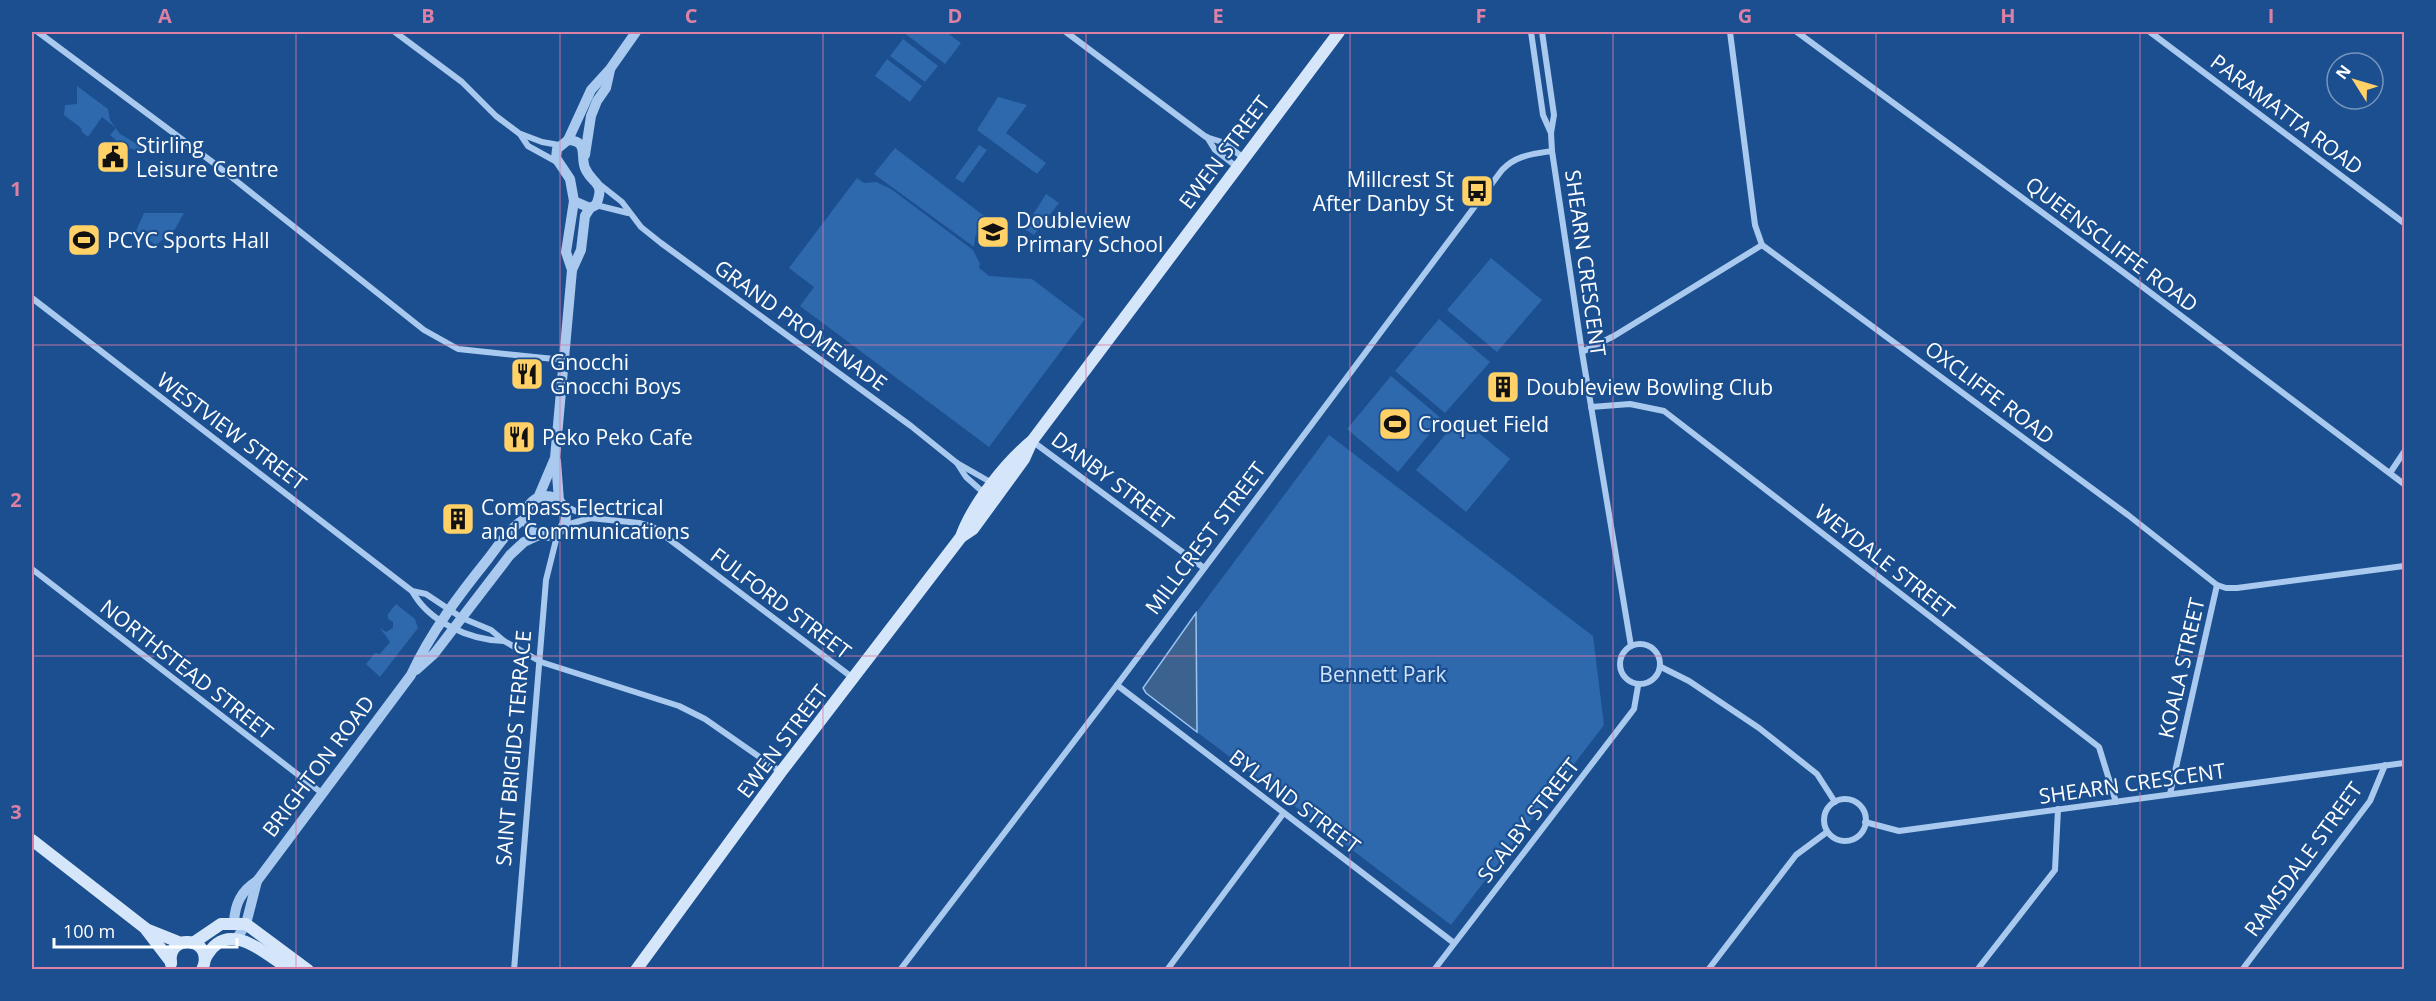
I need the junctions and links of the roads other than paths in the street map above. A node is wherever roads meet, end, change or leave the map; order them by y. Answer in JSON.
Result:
{"nodes":[{"id":1,"x":38,"y":32,"type":"edge"},
{"id":2,"x":395,"y":32,"type":"edge"},
{"id":3,"x":636,"y":32,"type":"edge"},
{"id":4,"x":1066,"y":32,"type":"edge"},
{"id":5,"x":1339,"y":32,"type":"edge"},
{"id":6,"x":1532,"y":32,"type":"edge"},
{"id":7,"x":1542,"y":32,"type":"edge"},
{"id":8,"x":1730,"y":32,"type":"edge"},
{"id":9,"x":1797,"y":32,"type":"edge"},
{"id":10,"x":2150,"y":32,"type":"edge"},
{"id":11,"x":610,"y":69,"type":"junction"},
{"id":12,"x":1551,"y":133,"type":"junction"},
{"id":13,"x":520,"y":134,"type":"junction"},
{"id":14,"x":1206,"y":136,"type":"junction"},
{"id":15,"x":564,"y":143,"type":"junction"},
{"id":16,"x":1552,"y":151,"type":"junction"},
{"id":17,"x":585,"y":155,"type":"junction"},
{"id":18,"x":557,"y":162,"type":"junction"},
{"id":19,"x":1240,"y":163,"type":"junction"},
{"id":20,"x":598,"y":183,"type":"junction"},
{"id":21,"x":574,"y":201,"type":"junction"},
{"id":22,"x":593,"y":206,"type":"junction"},
{"id":23,"x":628,"y":213,"type":"junction"},
{"id":24,"x":2404,"y":223,"type":"edge"},
{"id":25,"x":1762,"y":245,"type":"junction"},
{"id":26,"x":572,"y":270,"type":"junction"},
{"id":27,"x":32,"y":298,"type":"edge"},
{"id":28,"x":1582,"y":352,"type":"junction"},
{"id":29,"x":564,"y":360,"type":"junction"},
{"id":30,"x":1591,"y":407,"type":"junction"},
{"id":31,"x":1032,"y":441,"type":"junction"},
{"id":32,"x":2404,"y":452,"type":"edge"},
{"id":33,"x":555,"y":458,"type":"junction"},
{"id":34,"x":957,"y":463,"type":"junction"},
{"id":35,"x":2390,"y":473,"type":"junction"},
{"id":36,"x":2404,"y":484,"type":"edge"},
{"id":37,"x":998,"y":487,"type":"junction"},
{"id":38,"x":538,"y":498,"type":"junction"},
{"id":39,"x":990,"y":498,"type":"junction"},
{"id":40,"x":560,"y":502,"type":"junction"},
{"id":41,"x":526,"y":518,"type":"junction"},
{"id":42,"x":590,"y":518,"type":"junction"},
{"id":43,"x":560,"y":529,"type":"junction"},
{"id":44,"x":540,"y":535,"type":"junction"},
{"id":45,"x":2404,"y":566,"type":"edge"},
{"id":46,"x":1204,"y":568,"type":"junction"},
{"id":47,"x":32,"y":569,"type":"edge"},
{"id":48,"x":2217,"y":585,"type":"junction"},
{"id":49,"x":412,"y":591,"type":"junction"},
{"id":50,"x":448,"y":610,"type":"junction"},
{"id":51,"x":462,"y":618,"type":"junction"},
{"id":52,"x":442,"y":622,"type":"junction"},
{"id":53,"x":454,"y":628,"type":"junction"},
{"id":54,"x":504,"y":641,"type":"junction"},
{"id":55,"x":1631,"y":646,"type":"junction"},
{"id":56,"x":541,"y":662,"type":"junction"},
{"id":57,"x":1661,"y":667,"type":"junction"},
{"id":58,"x":411,"y":675,"type":"junction"},
{"id":59,"x":854,"y":679,"type":"junction"},
{"id":60,"x":1117,"y":685,"type":"junction"},
{"id":61,"x":1638,"y":686,"type":"junction"},
{"id":62,"x":2404,"y":763,"type":"edge"},
{"id":63,"x":2385,"y":765,"type":"junction"},
{"id":64,"x":781,"y":772,"type":"junction"},
{"id":65,"x":323,"y":794,"type":"junction"},
{"id":66,"x":2170,"y":794,"type":"junction"},
{"id":67,"x":2116,"y":801,"type":"junction"},
{"id":68,"x":1835,"y":802,"type":"junction"},
{"id":69,"x":2058,"y":809,"type":"junction"},
{"id":70,"x":1283,"y":813,"type":"junction"},
{"id":71,"x":1865,"y":822,"type":"junction"},
{"id":72,"x":1827,"y":832,"type":"junction"},
{"id":73,"x":32,"y":840,"type":"edge"},
{"id":74,"x":240,"y":923,"type":"junction"},
{"id":75,"x":145,"y":928,"type":"junction"},
{"id":76,"x":237,"y":938,"type":"junction"},
{"id":77,"x":187,"y":943,"type":"junction"},
{"id":78,"x":1454,"y":943,"type":"junction"},
{"id":79,"x":203,"y":964,"type":"edge"},
{"id":80,"x":172,"y":967,"type":"edge"},
{"id":81,"x":291,"y":969,"type":"edge"},
{"id":82,"x":308,"y":969,"type":"edge"},
{"id":83,"x":514,"y":969,"type":"edge"},
{"id":84,"x":636,"y":969,"type":"edge"},
{"id":85,"x":900,"y":969,"type":"edge"},
{"id":86,"x":1167,"y":969,"type":"edge"},
{"id":87,"x":1434,"y":969,"type":"edge"},
{"id":88,"x":1708,"y":969,"type":"edge"},
{"id":89,"x":1977,"y":969,"type":"edge"},
{"id":90,"x":2242,"y":969,"type":"edge"}],
"edges":[{"from":1,"to":29,"type":"street"},
{"from":2,"to":13,"type":"street"},
{"from":3,"to":11,"type":"street"},
{"from":4,"to":14,"type":"street"},
{"from":5,"to":19,"type":"main road","name":"EWEN STREET"},
{"from":6,"to":12,"type":"street","name":"SHEARN CRESCENT"},
{"from":7,"to":12,"type":"street","name":"SHEARN CRESCENT"},
{"from":8,"to":25,"type":"street"},
{"from":9,"to":35,"type":"street","name":"QUEENSCLIFFE ROAD"},
{"from":10,"to":24,"type":"street","name":"PARAMATTA ROAD"},
{"from":11,"to":15,"type":"street"},
{"from":11,"to":17,"type":"street"},
{"from":12,"to":16,"type":"street","name":"SHEARN CRESCENT"},
{"from":13,"to":15,"type":"street"},
{"from":13,"to":18,"type":"street"},
{"from":14,"to":19,"type":"street"},
{"from":14,"to":19,"type":"street"},
{"from":15,"to":17,"type":"street"},
{"from":15,"to":18,"type":"street"},
{"from":16,"to":28,"type":"street","name":"SHEARN CRESCENT"},
{"from":16,"to":46,"type":"street","name":"MILLCREST STREET"},
{"from":17,"to":20,"type":"street"},
{"from":18,"to":21,"type":"street"},
{"from":19,"to":31,"type":"main road","name":"EWEN STREET"},
{"from":20,"to":22,"type":"street"},
{"from":20,"to":23,"type":"street","name":"GRAND PROMENADE"},
{"from":21,"to":22,"type":"street"},
{"from":21,"to":26,"type":"street"},
{"from":22,"to":23,"type":"street","name":"GRAND PROMENADE"},
{"from":22,"to":26,"type":"street"},
{"from":23,"to":34,"type":"street","name":"GRAND PROMENADE"},
{"from":25,"to":28,"type":"street"},
{"from":25,"to":48,"type":"street","name":"OXCLIFFE ROAD"},
{"from":26,"to":29,"type":"street"},
{"from":27,"to":49,"type":"street","name":"WESTVIEW STREET"},
{"from":28,"to":30,"type":"street","name":"SHEARN CRESCENT"},
{"from":29,"to":33,"type":"street"},
{"from":30,"to":55,"type":"street","name":"SHEARN CRESCENT"},
{"from":30,"to":67,"type":"street","name":"WEYDALE STREET"},
{"from":31,"to":37,"type":"main road","name":"EWEN STREET"},
{"from":31,"to":46,"type":"street","name":"DANBY STREET"},
{"from":32,"to":35,"type":"street"},
{"from":33,"to":38,"type":"street"},
{"from":33,"to":40,"type":"street"},
{"from":34,"to":37,"type":"street","name":"GRAND PROMENADE"},
{"from":34,"to":39,"type":"street","name":"GRAND PROMENADE"},
{"from":35,"to":36,"type":"street","name":"QUEENSCLIFFE ROAD"},
{"from":37,"to":39,"type":"main road","name":"EWEN STREET"},
{"from":38,"to":40,"type":"street"},
{"from":38,"to":41,"type":"street"},
{"from":39,"to":59,"type":"main road","name":"EWEN STREET"},
{"from":40,"to":42,"type":"street","name":"FULFORD STREET"},
{"from":40,"to":43,"type":"street"},
{"from":41,"to":44,"type":"street"},
{"from":41,"to":50,"type":"street","name":"BRIGHTON ROAD"},
{"from":42,"to":43,"type":"street","name":"FULFORD STREET"},
{"from":42,"to":59,"type":"street","name":"FULFORD STREET"},
{"from":43,"to":44,"type":"street"},
{"from":43,"to":56,"type":"street","name":"SAINT BRIGIDS TERRACE"},
{"from":44,"to":51,"type":"street","name":"BRIGHTON ROAD"},
{"from":45,"to":48,"type":"street"},
{"from":46,"to":60,"type":"street","name":"MILLCREST STREET"},
{"from":47,"to":65,"type":"street","name":"NORTHSTEAD STREET"},
{"from":48,"to":66,"type":"street","name":"KOALA STREET"},
{"from":49,"to":50,"type":"street","name":"WESTVIEW STREET"},
{"from":49,"to":52,"type":"street","name":"WESTVIEW STREET"},
{"from":50,"to":51,"type":"street","name":"WESTVIEW STREET"},
{"from":50,"to":52,"type":"street","name":"BRIGHTON ROAD"},
{"from":51,"to":53,"type":"street","name":"BRIGHTON ROAD"},
{"from":51,"to":54,"type":"street","name":"WESTVIEW STREET"},
{"from":52,"to":53,"type":"street","name":"WESTVIEW STREET"},
{"from":52,"to":58,"type":"street","name":"BRIGHTON ROAD"},
{"from":53,"to":54,"type":"street","name":"WESTVIEW STREET"},
{"from":53,"to":58,"type":"street","name":"BRIGHTON ROAD"},
{"from":54,"to":56,"type":"street","name":"WESTVIEW STREET"},
{"from":55,"to":57,"type":"street"},
{"from":55,"to":61,"type":"street"},
{"from":56,"to":64,"type":"street","name":"WESTVIEW STREET"},
{"from":56,"to":83,"type":"street","name":"SAINT BRIGIDS TERRACE"},
{"from":57,"to":61,"type":"street"},
{"from":57,"to":68,"type":"street"},
{"from":58,"to":65,"type":"street","name":"BRIGHTON ROAD"},
{"from":59,"to":64,"type":"main road","name":"EWEN STREET"},
{"from":60,"to":70,"type":"street","name":"BYLAND STREET"},
{"from":60,"to":85,"type":"street","name":"MILLCREST STREET"},
{"from":61,"to":78,"type":"street","name":"SCALBY STREET"},
{"from":62,"to":63,"type":"street","name":"SHEARN CRESCENT"},
{"from":63,"to":66,"type":"street","name":"SHEARN CRESCENT"},
{"from":63,"to":90,"type":"street","name":"RAMSDALE STREET"},
{"from":64,"to":84,"type":"main road","name":"EWEN STREET"},
{"from":65,"to":74,"type":"street","name":"BRIGHTON ROAD"},
{"from":66,"to":67,"type":"street","name":"SHEARN CRESCENT"},
{"from":67,"to":69,"type":"street","name":"SHEARN CRESCENT"},
{"from":68,"to":71,"type":"street"},
{"from":68,"to":72,"type":"street"},
{"from":69,"to":71,"type":"street","name":"SHEARN CRESCENT"},
{"from":69,"to":89,"type":"street"},
{"from":70,"to":78,"type":"street","name":"BYLAND STREET"},
{"from":70,"to":86,"type":"street"},
{"from":71,"to":72,"type":"street"},
{"from":72,"to":88,"type":"street"},
{"from":73,"to":75,"type":"main road"},
{"from":74,"to":76,"type":"street","name":"BRIGHTON ROAD"},
{"from":74,"to":77,"type":"main road"},
{"from":74,"to":82,"type":"main road"},
{"from":75,"to":77,"type":"main road"},
{"from":75,"to":80,"type":"main road"},
{"from":76,"to":79,"type":"main road"},
{"from":76,"to":81,"type":"main road"},
{"from":77,"to":79,"type":"main road"},
{"from":77,"to":80,"type":"main road"},
{"from":78,"to":87,"type":"street","name":"SCALBY STREET"}]}
